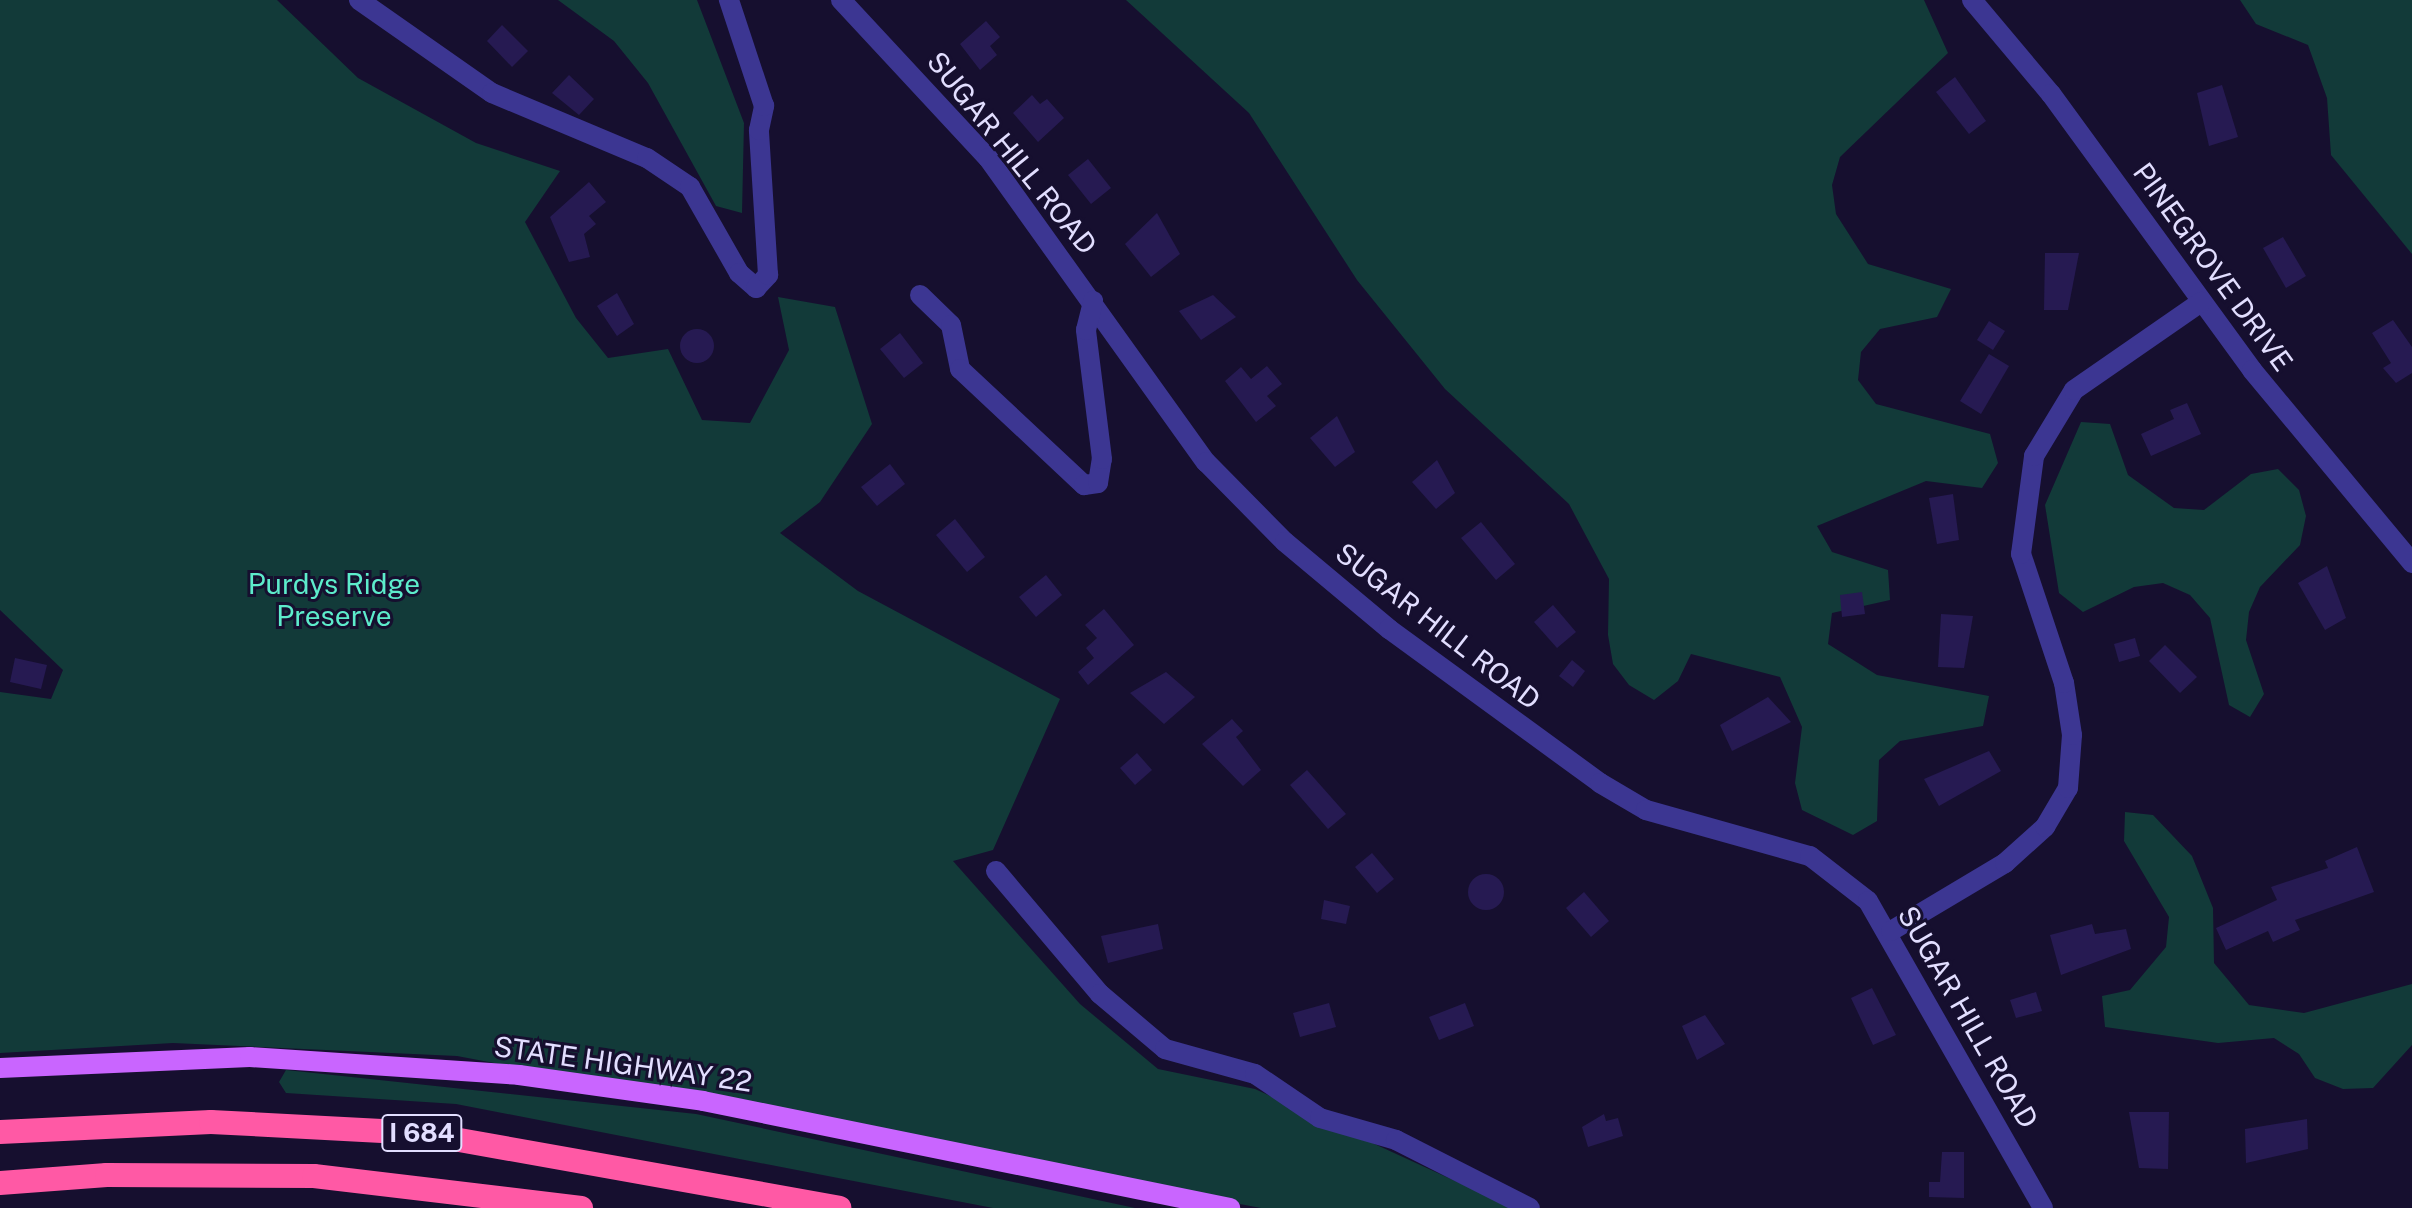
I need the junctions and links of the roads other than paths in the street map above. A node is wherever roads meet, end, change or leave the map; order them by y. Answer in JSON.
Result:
{"nodes":[{"id":1,"x":359,"y":0,"type":"edge"},
{"id":2,"x":729,"y":0,"type":"edge"},
{"id":3,"x":841,"y":0,"type":"edge"},
{"id":4,"x":1972,"y":0,"type":"edge"},
{"id":5,"x":920,"y":295,"type":"dead end"},
{"id":6,"x":1093,"y":301,"type":"junction"},
{"id":7,"x":2201,"y":302,"type":"junction"},
{"id":8,"x":2412,"y":563,"type":"edge"},
{"id":9,"x":996,"y":871,"type":"dead end"},
{"id":10,"x":1891,"y":931,"type":"junction"},
{"id":11,"x":0,"y":1068,"type":"edge"},
{"id":12,"x":0,"y":1132,"type":"edge"},
{"id":13,"x":0,"y":1183,"type":"edge"},
{"id":14,"x":581,"y":1208,"type":"edge"},
{"id":15,"x":839,"y":1208,"type":"edge"},
{"id":16,"x":1230,"y":1208,"type":"edge"},
{"id":17,"x":1530,"y":1208,"type":"edge"},
{"id":18,"x":2043,"y":1208,"type":"edge"}],
"edges":[{"from":1,"to":2,"type":"street"},
{"from":3,"to":6,"type":"street","name":"SUGAR HILL ROAD"},
{"from":4,"to":7,"type":"street","name":"PINEGROVE DRIVE"},
{"from":5,"to":6,"type":"street"},
{"from":6,"to":10,"type":"street","name":"SUGAR HILL ROAD"},
{"from":7,"to":8,"type":"street","name":"PINEGROVE DRIVE"},
{"from":7,"to":10,"type":"street"},
{"from":9,"to":17,"type":"street"},
{"from":10,"to":18,"type":"street","name":"SUGAR HILL ROAD"},
{"from":11,"to":16,"type":"main road","name":"STATE HIGHWAY 22"},
{"from":12,"to":15,"type":"highway","number":"I 684"},
{"from":13,"to":14,"type":"highway","number":"I 684"}]}
